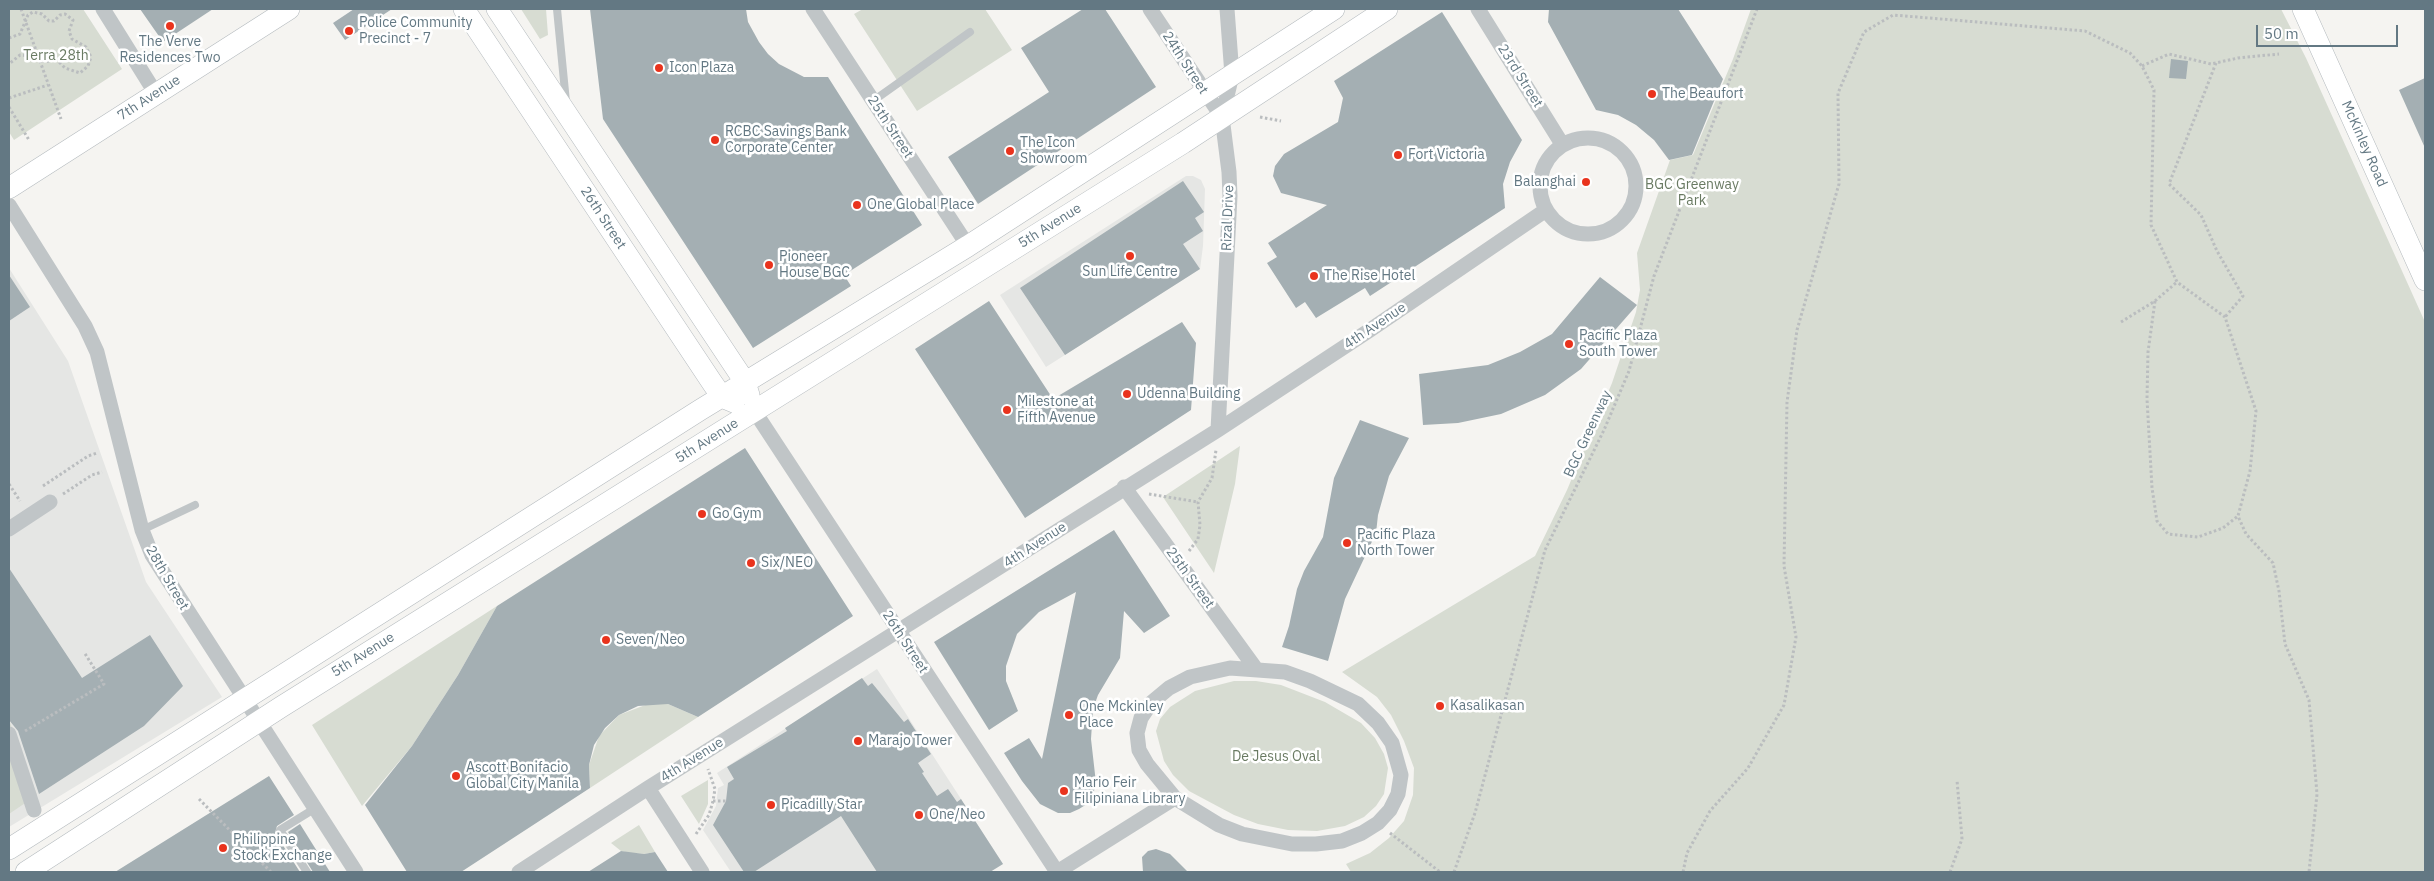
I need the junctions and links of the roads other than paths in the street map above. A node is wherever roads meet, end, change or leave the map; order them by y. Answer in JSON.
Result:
{"nodes":[{"id":1,"x":102,"y":9,"type":"edge"},
{"id":2,"x":289,"y":9,"type":"edge"},
{"id":3,"x":464,"y":9,"type":"edge"},
{"id":4,"x":497,"y":9,"type":"edge"},
{"id":5,"x":558,"y":9,"type":"edge"},
{"id":6,"x":813,"y":9,"type":"edge"},
{"id":7,"x":1150,"y":9,"type":"edge"},
{"id":8,"x":1227,"y":9,"type":"edge"},
{"id":9,"x":1334,"y":9,"type":"edge"},
{"id":10,"x":1387,"y":9,"type":"edge"},
{"id":11,"x":1478,"y":9,"type":"edge"},
{"id":12,"x":2303,"y":9,"type":"edge"},
{"id":13,"x":970,"y":32,"type":"dead end"},
{"id":14,"x":1232,"y":75,"type":"junction"},
{"id":15,"x":1204,"y":93,"type":"junction"},
{"id":16,"x":156,"y":94,"type":"junction"},
{"id":17,"x":873,"y":101,"type":"junction"},
{"id":18,"x":568,"y":116,"type":"junction"},
{"id":19,"x":1222,"y":117,"type":"junction"},
{"id":20,"x":1562,"y":144,"type":"junction"},
{"id":21,"x":9,"y":188,"type":"edge"},
{"id":22,"x":9,"y":205,"type":"edge"},
{"id":23,"x":1546,"y":210,"type":"junction"},
{"id":24,"x":968,"y":246,"type":"junction"},
{"id":25,"x":2425,"y":280,"type":"edge"},
{"id":26,"x":745,"y":382,"type":"junction"},
{"id":27,"x":722,"y":397,"type":"junction"},
{"id":28,"x":754,"y":412,"type":"junction"},
{"id":29,"x":1218,"y":430,"type":"junction"},
{"id":30,"x":1124,"y":487,"type":"junction"},
{"id":31,"x":50,"y":502,"type":"road end"},
{"id":32,"x":195,"y":505,"type":"dead end"},
{"id":33,"x":9,"y":529,"type":"edge"},
{"id":34,"x":142,"y":530,"type":"junction"},
{"id":35,"x":898,"y":631,"type":"junction"},
{"id":36,"x":1256,"y":669,"type":"junction"},
{"id":37,"x":244,"y":701,"type":"junction"},
{"id":38,"x":258,"y":722,"type":"junction"},
{"id":39,"x":14,"y":733,"type":"edge"},
{"id":40,"x":648,"y":788,"type":"junction"},
{"id":41,"x":1175,"y":798,"type":"junction"},
{"id":42,"x":314,"y":808,"type":"junction"},
{"id":43,"x":34,"y":810,"type":"dead end"},
{"id":44,"x":9,"y":849,"type":"edge"},
{"id":45,"x":26,"y":872,"type":"edge"},
{"id":46,"x":307,"y":872,"type":"edge"},
{"id":47,"x":356,"y":872,"type":"edge"},
{"id":48,"x":519,"y":872,"type":"edge"},
{"id":49,"x":702,"y":872,"type":"edge"},
{"id":50,"x":1057,"y":872,"type":"edge"}],
"edges":[{"from":1,"to":16,"type":"street"},
{"from":2,"to":16,"type":"main road","name":"7th Avenue"},
{"from":3,"to":27,"type":"main road","name":"26th Street"},
{"from":4,"to":18,"type":"main road","name":"26th Street"},
{"from":5,"to":18,"type":"lane"},
{"from":6,"to":17,"type":"street","name":"25th Street"},
{"from":7,"to":15,"type":"street","name":"24th Street"},
{"from":8,"to":14,"type":"street","name":"Rizal Drive"},
{"from":9,"to":14,"type":"main road","name":"5th Avenue"},
{"from":10,"to":19,"type":"main road","name":"5th Avenue"},
{"from":11,"to":20,"type":"street","name":"23rd Street"},
{"from":12,"to":25,"type":"main road","name":"McKinley Road"},
{"from":13,"to":17,"type":"lane"},
{"from":14,"to":15,"type":"main road","name":"5th Avenue"},
{"from":14,"to":19,"type":"street","name":"Rizal Drive"},
{"from":15,"to":19,"type":"street","name":"24th Street"},
{"from":15,"to":24,"type":"main road","name":"5th Avenue"},
{"from":16,"to":21,"type":"main road","name":"7th Avenue"},
{"from":17,"to":24,"type":"street","name":"25th Street"},
{"from":18,"to":26,"type":"main road","name":"26th Street"},
{"from":19,"to":28,"type":"main road","name":"5th Avenue"},
{"from":19,"to":29,"type":"street","name":"Rizal Drive"},
{"from":20,"to":23,"type":"street"},
{"from":20,"to":23,"type":"street"},
{"from":22,"to":34,"type":"street","name":"28th Street"},
{"from":23,"to":29,"type":"street","name":"4th Avenue"},
{"from":24,"to":26,"type":"main road","name":"5th Avenue"},
{"from":26,"to":27,"type":"main road","name":"5th Avenue"},
{"from":26,"to":28,"type":"main road","name":"26th Street"},
{"from":27,"to":28,"type":"main road"},
{"from":27,"to":37,"type":"main road","name":"5th Avenue"},
{"from":28,"to":35,"type":"street","name":"26th Street"},
{"from":28,"to":38,"type":"main road","name":"5th Avenue"},
{"from":29,"to":30,"type":"street","name":"4th Avenue"},
{"from":30,"to":35,"type":"street","name":"4th Avenue"},
{"from":30,"to":36,"type":"street","name":"25th Street"},
{"from":31,"to":33,"type":"street"},
{"from":32,"to":34,"type":"lane"},
{"from":34,"to":37,"type":"street","name":"28th Street"},
{"from":35,"to":40,"type":"street","name":"4th Avenue"},
{"from":35,"to":50,"type":"street","name":"26th Street"},
{"from":36,"to":41,"type":"street"},
{"from":36,"to":41,"type":"street"},
{"from":37,"to":38,"type":"street","name":"28th Street"},
{"from":37,"to":44,"type":"main road","name":"5th Avenue"},
{"from":38,"to":42,"type":"street","name":"28th Street"},
{"from":38,"to":45,"type":"main road","name":"5th Avenue"},
{"from":39,"to":43,"type":"street"},
{"from":40,"to":48,"type":"street","name":"4th Avenue"},
{"from":40,"to":49,"type":"street"},
{"from":41,"to":50,"type":"street"},
{"from":42,"to":46,"type":"lane"},
{"from":42,"to":47,"type":"street","name":"28th Street"}]}
